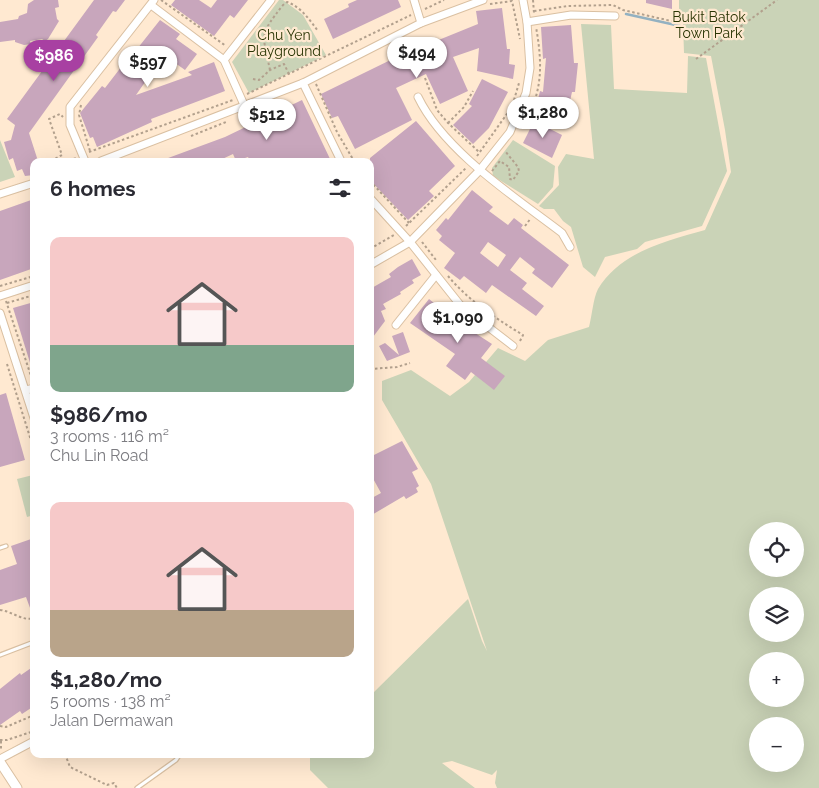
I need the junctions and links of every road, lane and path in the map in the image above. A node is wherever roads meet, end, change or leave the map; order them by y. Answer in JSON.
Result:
{"nodes":[{"id":1,"x":161,"y":0,"type":"edge"},
{"id":2,"x":271,"y":0,"type":"edge"},
{"id":3,"x":414,"y":0,"type":"edge"},
{"id":4,"x":444,"y":0,"type":"edge"},
{"id":5,"x":523,"y":0,"type":"edge"},
{"id":6,"x":533,"y":0,"type":"edge"},
{"id":7,"x":776,"y":0,"type":"edge"},
{"id":8,"x":512,"y":1,"type":"edge"},
{"id":9,"x":483,"y":3,"type":"edge"},
{"id":10,"x":154,"y":4,"type":"edge"},
{"id":11,"x":534,"y":11,"type":"junction"},
{"id":12,"x":418,"y":12,"type":"junction"},
{"id":13,"x":680,"y":13,"type":"dead end"},
{"id":14,"x":615,"y":16,"type":"dead end"},
{"id":15,"x":535,"y":21,"type":"junction"},
{"id":16,"x":527,"y":22,"type":"junction"},
{"id":17,"x":420,"y":23,"type":"junction"},
{"id":18,"x":318,"y":31,"type":"dead end"},
{"id":19,"x":520,"y":42,"type":"dead end"},
{"id":20,"x":228,"y":46,"type":"dead end"},
{"id":21,"x":696,"y":59,"type":"dead end"},
{"id":22,"x":224,"y":60,"type":"junction"},
{"id":23,"x":270,"y":70,"type":"junction"},
{"id":24,"x":289,"y":74,"type":"junction"},
{"id":25,"x":521,"y":77,"type":"dead end"},
{"id":26,"x":425,"y":78,"type":"dead end"},
{"id":27,"x":253,"y":79,"type":"dead end"},
{"id":28,"x":304,"y":85,"type":"junction"},
{"id":29,"x":243,"y":87,"type":"dead end"},
{"id":30,"x":473,"y":91,"type":"dead end"},
{"id":31,"x":244,"y":96,"type":"junction"},
{"id":32,"x":418,"y":97,"type":"dead end"},
{"id":33,"x":514,"y":100,"type":"dead end"},
{"id":34,"x":84,"y":101,"type":"dead end"},
{"id":35,"x":245,"y":107,"type":"junction"},
{"id":36,"x":511,"y":108,"type":"dead end"},
{"id":37,"x":63,"y":116,"type":"dead end"},
{"id":38,"x":227,"y":122,"type":"dead end"},
{"id":39,"x":448,"y":123,"type":"junction"},
{"id":40,"x":519,"y":128,"type":"dead end"},
{"id":41,"x":186,"y":138,"type":"dead end"},
{"id":42,"x":507,"y":145,"type":"dead end"},
{"id":43,"x":91,"y":152,"type":"junction"},
{"id":44,"x":479,"y":152,"type":"junction"},
{"id":45,"x":56,"y":158,"type":"edge"},
{"id":46,"x":84,"y":158,"type":"edge"},
{"id":47,"x":109,"y":158,"type":"edge"},
{"id":48,"x":339,"y":158,"type":"edge"},
{"id":49,"x":352,"y":158,"type":"edge"},
{"id":50,"x":472,"y":162,"type":"junction"},
{"id":51,"x":479,"y":171,"type":"junction"},
{"id":52,"x":487,"y":176,"type":"junction"},
{"id":53,"x":30,"y":184,"type":"edge"},
{"id":54,"x":374,"y":185,"type":"edge"},
{"id":55,"x":0,"y":194,"type":"edge"},
{"id":56,"x":374,"y":202,"type":"edge"},
{"id":57,"x":528,"y":221,"type":"dead end"},
{"id":58,"x":409,"y":223,"type":"junction"},
{"id":59,"x":525,"y":226,"type":"dead end"},
{"id":60,"x":401,"y":231,"type":"junction"},
{"id":61,"x":411,"y":243,"type":"junction"},
{"id":62,"x":374,"y":247,"type":"edge"},
{"id":63,"x":570,"y":248,"type":"dead end"},
{"id":64,"x":374,"y":264,"type":"edge"},
{"id":65,"x":438,"y":264,"type":"dead end"},
{"id":66,"x":443,"y":270,"type":"dead end"},
{"id":67,"x":436,"y":275,"type":"junction"},
{"id":68,"x":30,"y":277,"type":"edge"},
{"id":69,"x":0,"y":286,"type":"edge"},
{"id":70,"x":30,"y":286,"type":"edge"},
{"id":71,"x":2,"y":295,"type":"edge"},
{"id":72,"x":30,"y":296,"type":"edge"},
{"id":73,"x":6,"y":303,"type":"junction"},
{"id":74,"x":0,"y":313,"type":"edge"},
{"id":75,"x":396,"y":325,"type":"dead end"},
{"id":76,"x":523,"y":335,"type":"dead end"},
{"id":77,"x":513,"y":346,"type":"dead end"},
{"id":78,"x":6,"y":358,"type":"dead end"},
{"id":79,"x":410,"y":363,"type":"dead end"},
{"id":80,"x":30,"y":368,"type":"edge"},
{"id":81,"x":374,"y":368,"type":"edge"},
{"id":82,"x":30,"y":388,"type":"edge"},
{"id":83,"x":26,"y":390,"type":"junction"},
{"id":84,"x":30,"y":404,"type":"edge"},
{"id":85,"x":30,"y":437,"type":"edge"},
{"id":86,"x":6,"y":546,"type":"dead end"},
{"id":87,"x":0,"y":548,"type":"edge"},
{"id":88,"x":0,"y":610,"type":"edge"},
{"id":89,"x":30,"y":618,"type":"edge"},
{"id":90,"x":30,"y":644,"type":"edge"},
{"id":91,"x":0,"y":655,"type":"edge"},
{"id":92,"x":30,"y":716,"type":"edge"},
{"id":93,"x":0,"y":726,"type":"edge"},
{"id":94,"x":30,"y":732,"type":"edge"},
{"id":95,"x":0,"y":740,"type":"edge"},
{"id":96,"x":30,"y":743,"type":"edge"},
{"id":97,"x":67,"y":758,"type":"edge"},
{"id":98,"x":177,"y":758,"type":"edge"},
{"id":99,"x":0,"y":760,"type":"edge"},
{"id":100,"x":17,"y":788,"type":"edge"},
{"id":101,"x":117,"y":788,"type":"edge"},
{"id":102,"x":137,"y":788,"type":"edge"}],
"edges":[{"from":1,"to":10,"type":"path"},
{"from":1,"to":20,"type":"path"},
{"from":2,"to":22,"type":"street"},
{"from":3,"to":12,"type":"street"},
{"from":4,"to":12,"type":"path"},
{"from":5,"to":16,"type":"street"},
{"from":6,"to":11,"type":"path"},
{"from":7,"to":21,"type":"path"},
{"from":8,"to":9,"type":"path"},
{"from":8,"to":19,"type":"path"},
{"from":9,"to":17,"type":"street"},
{"from":10,"to":22,"type":"street"},
{"from":10,"to":46,"type":"street"},
{"from":11,"to":13,"type":"path"},
{"from":11,"to":15,"type":"path"},
{"from":12,"to":17,"type":"street"},
{"from":12,"to":24,"type":"path"},
{"from":14,"to":15,"type":"street"},
{"from":15,"to":16,"type":"street"},
{"from":15,"to":40,"type":"path"},
{"from":16,"to":51,"type":"street"},
{"from":17,"to":28,"type":"street"},
{"from":18,"to":23,"type":"path"},
{"from":22,"to":31,"type":"street"},
{"from":23,"to":24,"type":"path"},
{"from":23,"to":27,"type":"path"},
{"from":24,"to":31,"type":"path"},
{"from":25,"to":33,"type":"path"},
{"from":26,"to":39,"type":"path"},
{"from":28,"to":35,"type":"street"},
{"from":28,"to":48,"type":"street"},
{"from":28,"to":49,"type":"path"},
{"from":29,"to":31,"type":"path"},
{"from":30,"to":39,"type":"path"},
{"from":31,"to":35,"type":"street"},
{"from":31,"to":43,"type":"path"},
{"from":32,"to":50,"type":"street"},
{"from":34,"to":43,"type":"path"},
{"from":35,"to":47,"type":"street"},
{"from":36,"to":44,"type":"path"},
{"from":37,"to":45,"type":"path"},
{"from":38,"to":41,"type":"path"},
{"from":39,"to":44,"type":"path"},
{"from":42,"to":52,"type":"path"},
{"from":43,"to":46,"type":"path"},
{"from":44,"to":50,"type":"path"},
{"from":50,"to":51,"type":"street"},
{"from":50,"to":58,"type":"path"},
{"from":51,"to":52,"type":"street"},
{"from":51,"to":61,"type":"street"},
{"from":52,"to":63,"type":"street"},
{"from":53,"to":55,"type":"street"},
{"from":54,"to":58,"type":"path"},
{"from":56,"to":60,"type":"street"},
{"from":57,"to":59,"type":"path"},
{"from":58,"to":60,"type":"path"},
{"from":60,"to":61,"type":"street"},
{"from":60,"to":62,"type":"path"},
{"from":61,"to":64,"type":"street"},
{"from":61,"to":65,"type":"path"},
{"from":61,"to":67,"type":"street"},
{"from":66,"to":76,"type":"path"},
{"from":67,"to":75,"type":"street"},
{"from":67,"to":77,"type":"street"},
{"from":68,"to":69,"type":"path"},
{"from":70,"to":71,"type":"street"},
{"from":71,"to":73,"type":"path"},
{"from":72,"to":73,"type":"path"},
{"from":73,"to":80,"type":"path"},
{"from":74,"to":83,"type":"street"},
{"from":78,"to":85,"type":"path"},
{"from":79,"to":81,"type":"path"},
{"from":82,"to":83,"type":"street"},
{"from":83,"to":84,"type":"street"},
{"from":86,"to":87,"type":"lane"},
{"from":88,"to":89,"type":"path"},
{"from":90,"to":91,"type":"lane"},
{"from":92,"to":93,"type":"path"},
{"from":94,"to":95,"type":"path"},
{"from":96,"to":99,"type":"street"},
{"from":97,"to":101,"type":"path"},
{"from":98,"to":102,"type":"lane"},
{"from":99,"to":100,"type":"street"}]}
